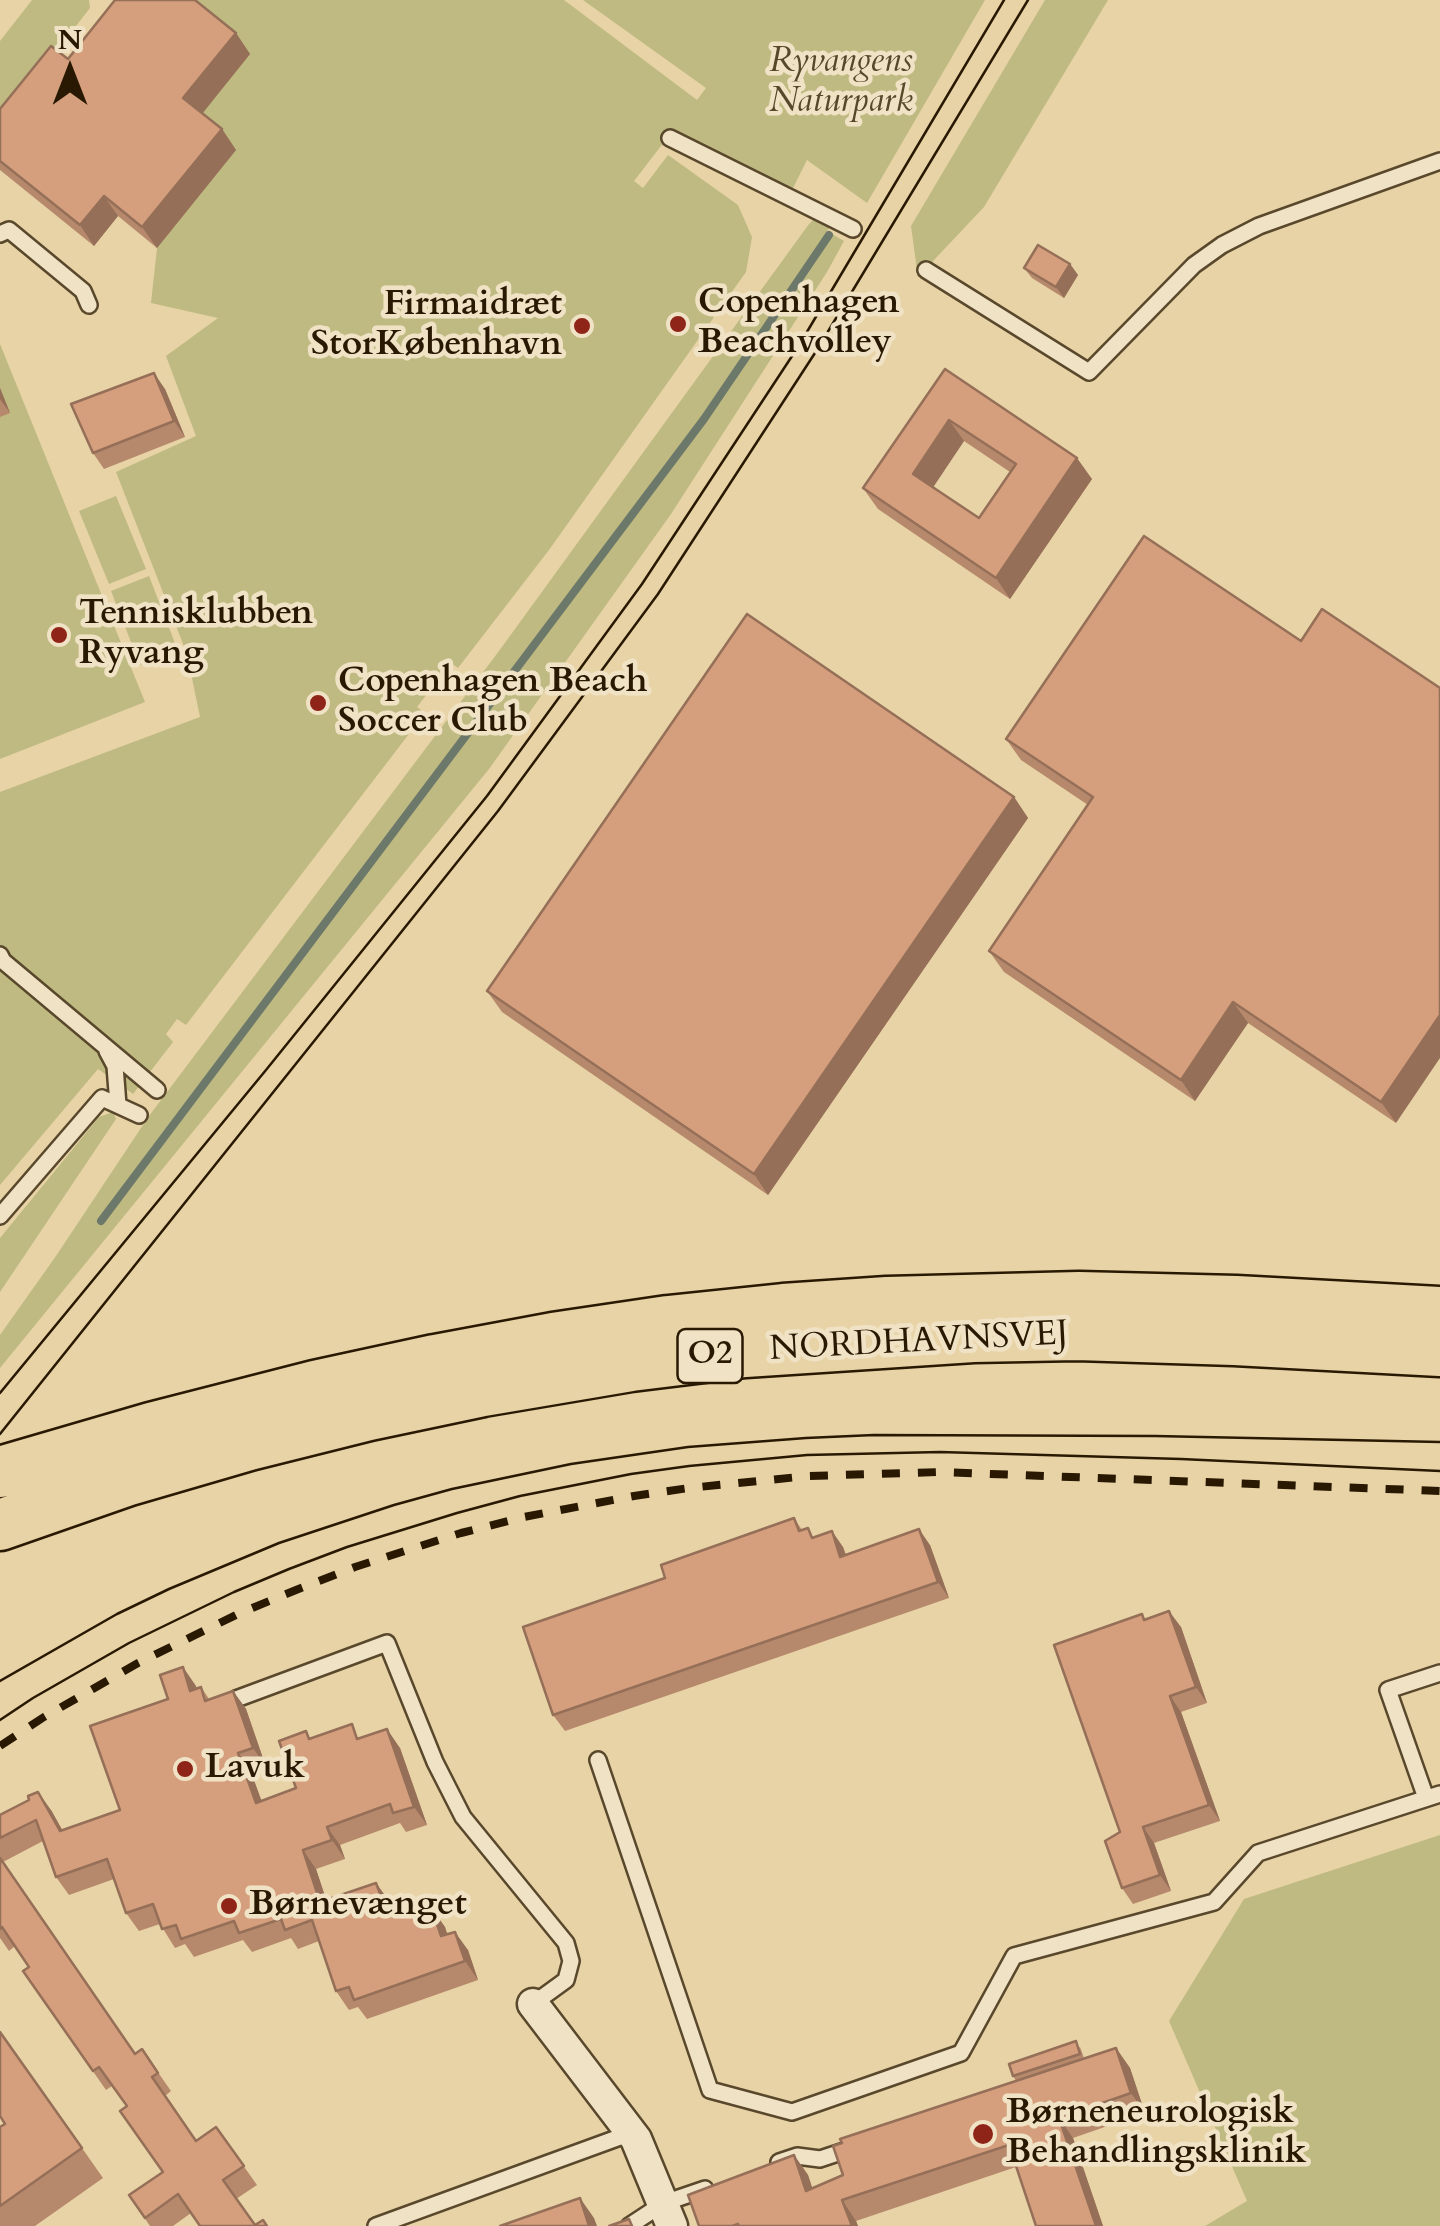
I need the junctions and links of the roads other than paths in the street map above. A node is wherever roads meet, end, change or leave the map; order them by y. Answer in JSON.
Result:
{"nodes":[{"id":1,"x":670,"y":138,"type":"dead end"},
{"id":2,"x":1440,"y":161,"type":"edge"},
{"id":3,"x":853,"y":228,"type":"dead end"},
{"id":4,"x":0,"y":234,"type":"edge"},
{"id":5,"x":926,"y":270,"type":"dead end"},
{"id":6,"x":89,"y":305,"type":"dead end"},
{"id":7,"x":0,"y":955,"type":"edge"},
{"id":8,"x":104,"y":1046,"type":"junction"},
{"id":9,"x":157,"y":1090,"type":"dead end"},
{"id":10,"x":118,"y":1105,"type":"junction"},
{"id":11,"x":139,"y":1115,"type":"dead end"},
{"id":12,"x":0,"y":1216,"type":"edge"},
{"id":13,"x":1440,"y":1312,"type":"edge"},
{"id":14,"x":1078,"y":1316,"type":"junction"},
{"id":15,"x":1235,"y":1321,"type":"junction"},
{"id":16,"x":1440,"y":1351,"type":"edge"},
{"id":17,"x":0,"y":1472,"type":"edge"},
{"id":18,"x":11,"y":1523,"type":"edge"},
{"id":19,"x":1440,"y":1673,"type":"edge"},
{"id":20,"x":236,"y":1699,"type":"edge"},
{"id":21,"x":598,"y":1760,"type":"dead end"},
{"id":22,"x":1433,"y":1796,"type":"edge"},
{"id":23,"x":533,"y":2004,"type":"joint"},
{"id":24,"x":630,"y":2133,"type":"junction"},
{"id":25,"x":874,"y":2141,"type":"edge"},
{"id":26,"x":764,"y":2168,"type":"edge"},
{"id":27,"x":714,"y":2186,"type":"edge"},
{"id":28,"x":668,"y":2215,"type":"edge"},
{"id":29,"x":376,"y":2226,"type":"edge"},
{"id":30,"x":629,"y":2226,"type":"edge"}],
"edges":[{"from":1,"to":3,"type":"lane"},
{"from":2,"to":5,"type":"lane"},
{"from":4,"to":6,"type":"lane"},
{"from":7,"to":8,"type":"lane"},
{"from":8,"to":9,"type":"lane"},
{"from":8,"to":10,"type":"lane"},
{"from":10,"to":11,"type":"lane"},
{"from":10,"to":12,"type":"lane"},
{"from":13,"to":15,"type":"highway","name":"NORDHAVNSVEJ","number":"O2"},
{"from":14,"to":14,"type":"lane"},
{"from":14,"to":15,"type":"highway","name":"NORDHAVNSVEJ","number":"O2"},
{"from":14,"to":17,"type":"highway","name":"NORDHAVNSVEJ","number":"O2"},
{"from":14,"to":18,"type":"highway","name":"NORDHAVNSVEJ","number":"O2"},
{"from":15,"to":15,"type":"lane"},
{"from":15,"to":16,"type":"highway","name":"NORDHAVNSVEJ","number":"O2"},
{"from":19,"to":22,"type":"lane"},
{"from":20,"to":23,"type":"lane"},
{"from":21,"to":22,"type":"lane"},
{"from":23,"to":24,"type":"street"},
{"from":24,"to":28,"type":"street"},
{"from":24,"to":29,"type":"lane"},
{"from":25,"to":26,"type":"lane"},
{"from":27,"to":28,"type":"lane"},
{"from":28,"to":30,"type":"lane"}]}
